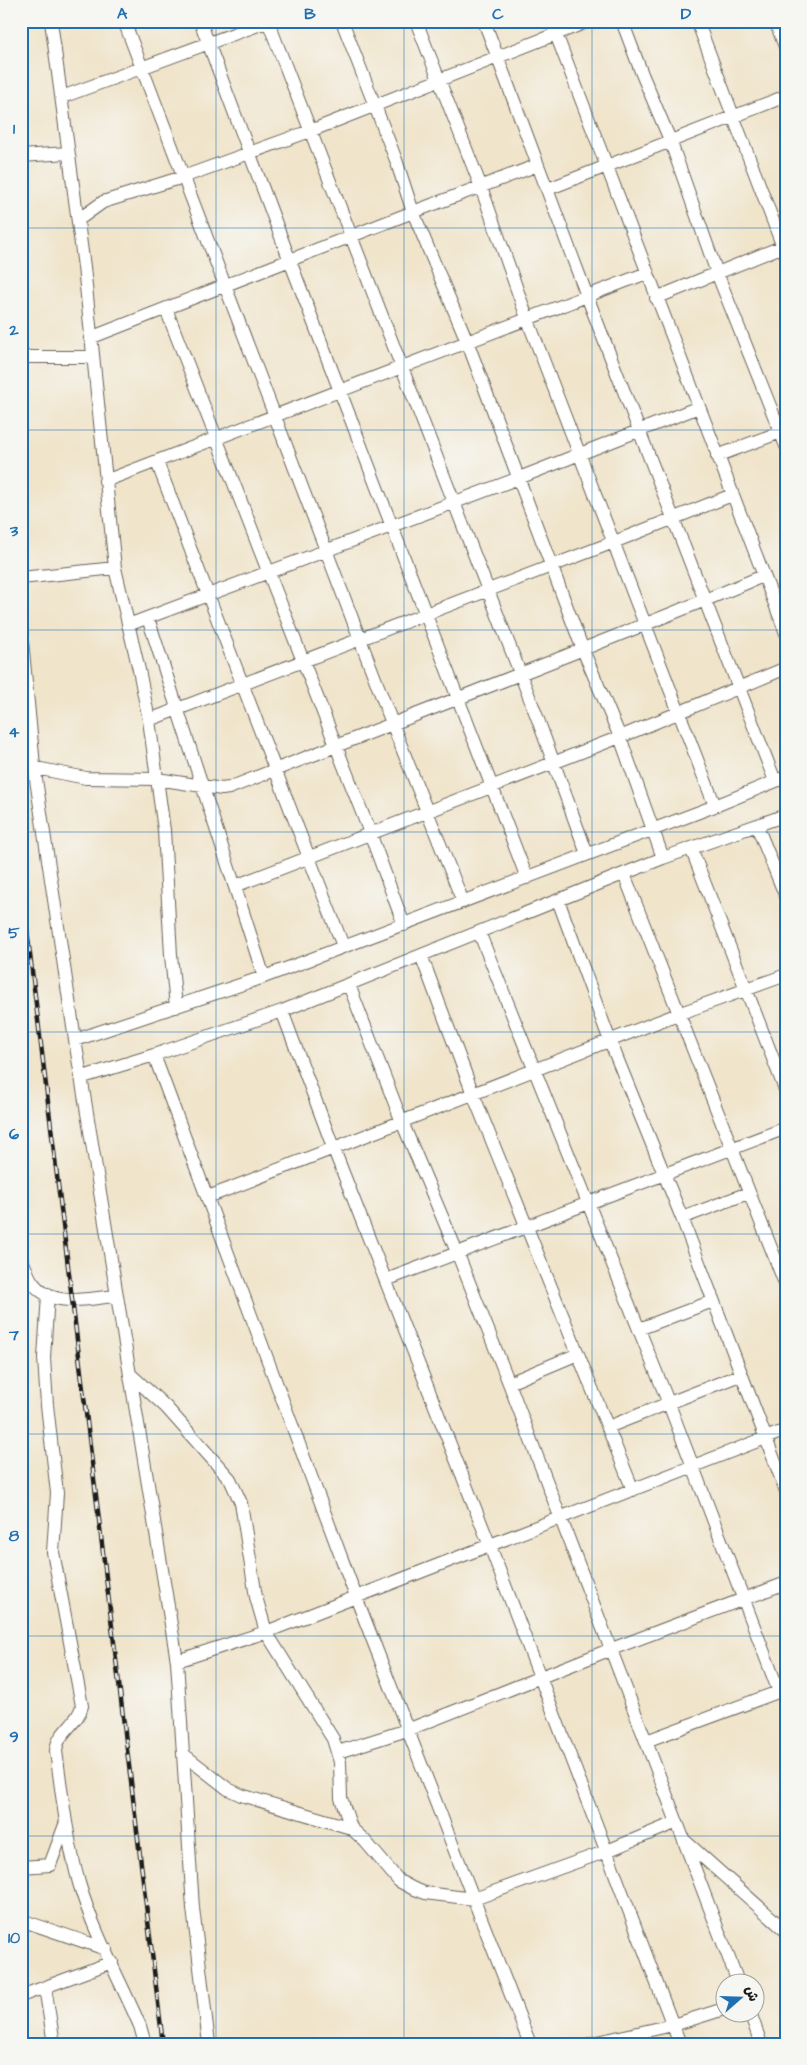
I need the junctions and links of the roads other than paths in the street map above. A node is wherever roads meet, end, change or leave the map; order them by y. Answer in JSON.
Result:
{"nodes":[{"id":1,"x":51,"y":21,"type":"edge"},
{"id":2,"x":124,"y":21,"type":"edge"},
{"id":3,"x":200,"y":21,"type":"edge"},
{"id":4,"x":268,"y":21,"type":"edge"},
{"id":5,"x":342,"y":21,"type":"edge"},
{"id":6,"x":416,"y":21,"type":"edge"},
{"id":7,"x":484,"y":21,"type":"edge"},
{"id":8,"x":551,"y":21,"type":"edge"},
{"id":9,"x":589,"y":21,"type":"edge"},
{"id":10,"x":622,"y":21,"type":"edge"},
{"id":11,"x":697,"y":21,"type":"edge"},
{"id":12,"x":775,"y":21,"type":"edge"},
{"id":13,"x":556,"y":34,"type":"junction"},
{"id":14,"x":208,"y":43,"type":"junction"},
{"id":15,"x":786,"y":49,"type":"edge"},
{"id":16,"x":499,"y":57,"type":"junction"},
{"id":17,"x":142,"y":69,"type":"junction"},
{"id":18,"x":440,"y":80,"type":"junction"},
{"id":19,"x":786,"y":96,"type":"edge"},
{"id":20,"x":62,"y":97,"type":"junction"},
{"id":21,"x":375,"y":106,"type":"junction"},
{"id":22,"x":734,"y":116,"type":"junction"},
{"id":23,"x":310,"y":131,"type":"junction"},
{"id":24,"x":670,"y":140,"type":"junction"},
{"id":25,"x":250,"y":152,"type":"junction"},
{"id":26,"x":68,"y":153,"type":"junction"},
{"id":27,"x":21,"y":156,"type":"edge"},
{"id":28,"x":538,"y":165,"type":"junction"},
{"id":29,"x":606,"y":166,"type":"junction"},
{"id":30,"x":183,"y":177,"type":"junction"},
{"id":31,"x":481,"y":187,"type":"junction"},
{"id":32,"x":548,"y":189,"type":"junction"},
{"id":33,"x":414,"y":212,"type":"junction"},
{"id":34,"x":78,"y":220,"type":"junction"},
{"id":35,"x":351,"y":237,"type":"junction"},
{"id":36,"x":785,"y":249,"type":"edge"},
{"id":37,"x":290,"y":261,"type":"junction"},
{"id":38,"x":647,"y":273,"type":"junction"},
{"id":39,"x":718,"y":273,"type":"junction"},
{"id":40,"x":226,"y":286,"type":"junction"},
{"id":41,"x":587,"y":296,"type":"junction"},
{"id":42,"x":656,"y":298,"type":"junction"},
{"id":43,"x":166,"y":309,"type":"junction"},
{"id":44,"x":527,"y":318,"type":"junction"},
{"id":45,"x":90,"y":338,"type":"junction"},
{"id":46,"x":467,"y":341,"type":"junction"},
{"id":47,"x":21,"y":357,"type":"edge"},
{"id":48,"x":92,"y":357,"type":"junction"},
{"id":49,"x":401,"y":367,"type":"junction"},
{"id":50,"x":341,"y":391,"type":"junction"},
{"id":51,"x":699,"y":407,"type":"junction"},
{"id":52,"x":275,"y":417,"type":"junction"},
{"id":53,"x":640,"y":430,"type":"junction"},
{"id":54,"x":783,"y":431,"type":"edge"},
{"id":55,"x":216,"y":438,"type":"junction"},
{"id":56,"x":786,"y":446,"type":"edge"},
{"id":57,"x":579,"y":454,"type":"junction"},
{"id":58,"x":717,"y":456,"type":"junction"},
{"id":59,"x":157,"y":462,"type":"junction"},
{"id":60,"x":519,"y":478,"type":"junction"},
{"id":61,"x":105,"y":481,"type":"junction"},
{"id":62,"x":732,"y":495,"type":"junction"},
{"id":63,"x":453,"y":503,"type":"junction"},
{"id":64,"x":674,"y":519,"type":"junction"},
{"id":65,"x":393,"y":526,"type":"junction"},
{"id":66,"x":614,"y":542,"type":"junction"},
{"id":67,"x":326,"y":550,"type":"junction"},
{"id":68,"x":551,"y":565,"type":"junction"},
{"id":69,"x":116,"y":568,"type":"junction"},
{"id":70,"x":268,"y":572,"type":"junction"},
{"id":71,"x":764,"y":576,"type":"junction"},
{"id":72,"x":21,"y":578,"type":"edge"},
{"id":73,"x":487,"y":589,"type":"junction"},
{"id":74,"x":208,"y":596,"type":"junction"},
{"id":75,"x":705,"y":600,"type":"junction"},
{"id":76,"x":426,"y":613,"type":"junction"},
{"id":77,"x":783,"y":615,"type":"edge"},
{"id":78,"x":148,"y":618,"type":"junction"},
{"id":79,"x":128,"y":625,"type":"junction"},
{"id":80,"x":645,"y":625,"type":"junction"},
{"id":81,"x":21,"y":630,"type":"edge"},
{"id":82,"x":786,"y":633,"type":"edge"},
{"id":83,"x":362,"y":638,"type":"junction"},
{"id":84,"x":584,"y":650,"type":"junction"},
{"id":85,"x":302,"y":660,"type":"junction"},
{"id":86,"x":786,"y":668,"type":"edge"},
{"id":87,"x":520,"y":675,"type":"junction"},
{"id":88,"x":242,"y":684,"type":"junction"},
{"id":89,"x":738,"y":687,"type":"junction"},
{"id":90,"x":458,"y":699,"type":"junction"},
{"id":91,"x":177,"y":708,"type":"junction"},
{"id":92,"x":679,"y":712,"type":"junction"},
{"id":93,"x":149,"y":720,"type":"junction"},
{"id":94,"x":392,"y":723,"type":"junction"},
{"id":95,"x":620,"y":737,"type":"junction"},
{"id":96,"x":335,"y":746,"type":"junction"},
{"id":97,"x":554,"y":763,"type":"junction"},
{"id":98,"x":21,"y":765,"type":"edge"},
{"id":99,"x":34,"y":766,"type":"junction"},
{"id":100,"x":275,"y":770,"type":"junction"},
{"id":101,"x":157,"y":779,"type":"junction"},
{"id":102,"x":780,"y":779,"type":"edge"},
{"id":103,"x":202,"y":786,"type":"junction"},
{"id":104,"x":491,"y":786,"type":"junction"},
{"id":105,"x":715,"y":806,"type":"junction"},
{"id":106,"x":428,"y":812,"type":"junction"},
{"id":107,"x":786,"y":815,"type":"edge"},
{"id":108,"x":757,"y":826,"type":"junction"},
{"id":109,"x":652,"y":829,"type":"junction"},
{"id":110,"x":370,"y":833,"type":"junction"},
{"id":111,"x":691,"y":848,"type":"junction"},
{"id":112,"x":587,"y":854,"type":"junction"},
{"id":113,"x":309,"y":858,"type":"junction"},
{"id":114,"x":663,"y":858,"type":"junction"},
{"id":115,"x":624,"y":874,"type":"junction"},
{"id":116,"x":527,"y":878,"type":"junction"},
{"id":117,"x":235,"y":886,"type":"junction"},
{"id":118,"x":786,"y":897,"type":"edge"},
{"id":119,"x":558,"y":900,"type":"junction"},
{"id":120,"x":463,"y":902,"type":"junction"},
{"id":121,"x":404,"y":924,"type":"junction"},
{"id":122,"x":479,"y":932,"type":"junction"},
{"id":123,"x":343,"y":946,"type":"junction"},
{"id":124,"x":421,"y":956,"type":"junction"},
{"id":125,"x":786,"y":975,"type":"edge"},
{"id":126,"x":264,"y":977,"type":"junction"},
{"id":127,"x":349,"y":985,"type":"junction"},
{"id":128,"x":746,"y":990,"type":"junction"},
{"id":129,"x":176,"y":1007,"type":"junction"},
{"id":130,"x":282,"y":1011,"type":"junction"},
{"id":131,"x":678,"y":1014,"type":"junction"},
{"id":132,"x":75,"y":1040,"type":"junction"},
{"id":133,"x":610,"y":1041,"type":"junction"},
{"id":134,"x":154,"y":1055,"type":"junction"},
{"id":135,"x":536,"y":1070,"type":"junction"},
{"id":136,"x":83,"y":1077,"type":"junction"},
{"id":137,"x":786,"y":1092,"type":"edge"},
{"id":138,"x":473,"y":1094,"type":"junction"},
{"id":139,"x":402,"y":1122,"type":"junction"},
{"id":140,"x":786,"y":1128,"type":"edge"},
{"id":141,"x":333,"y":1147,"type":"junction"},
{"id":142,"x":730,"y":1149,"type":"junction"},
{"id":143,"x":664,"y":1173,"type":"junction"},
{"id":144,"x":748,"y":1193,"type":"junction"},
{"id":145,"x":208,"y":1197,"type":"junction"},
{"id":146,"x":588,"y":1203,"type":"junction"},
{"id":147,"x":682,"y":1218,"type":"junction"},
{"id":148,"x":527,"y":1226,"type":"junction"},
{"id":149,"x":457,"y":1252,"type":"junction"},
{"id":150,"x":21,"y":1258,"type":"edge"},
{"id":151,"x":386,"y":1280,"type":"junction"},
{"id":152,"x":786,"y":1286,"type":"edge"},
{"id":153,"x":48,"y":1294,"type":"junction"},
{"id":154,"x":116,"y":1296,"type":"junction"},
{"id":155,"x":713,"y":1301,"type":"junction"},
{"id":156,"x":639,"y":1328,"type":"junction"},
{"id":157,"x":578,"y":1354,"type":"junction"},
{"id":158,"x":131,"y":1375,"type":"junction"},
{"id":159,"x":740,"y":1375,"type":"junction"},
{"id":160,"x":509,"y":1383,"type":"junction"},
{"id":161,"x":669,"y":1404,"type":"junction"},
{"id":162,"x":608,"y":1428,"type":"junction"},
{"id":163,"x":786,"y":1430,"type":"edge"},
{"id":164,"x":765,"y":1438,"type":"junction"},
{"id":165,"x":693,"y":1467,"type":"junction"},
{"id":166,"x":633,"y":1490,"type":"junction"},
{"id":167,"x":786,"y":1491,"type":"edge"},
{"id":168,"x":559,"y":1519,"type":"junction"},
{"id":169,"x":490,"y":1546,"type":"junction"},
{"id":170,"x":786,"y":1583,"type":"edge"},
{"id":171,"x":356,"y":1597,"type":"junction"},
{"id":172,"x":743,"y":1599,"type":"junction"},
{"id":173,"x":266,"y":1632,"type":"junction"},
{"id":174,"x":609,"y":1650,"type":"junction"},
{"id":175,"x":177,"y":1661,"type":"junction"},
{"id":176,"x":540,"y":1678,"type":"junction"},
{"id":177,"x":782,"y":1690,"type":"edge"},
{"id":178,"x":407,"y":1730,"type":"junction"},
{"id":179,"x":646,"y":1741,"type":"junction"},
{"id":180,"x":338,"y":1752,"type":"junction"},
{"id":181,"x":183,"y":1754,"type":"junction"},
{"id":182,"x":67,"y":1820,"type":"junction"},
{"id":183,"x":677,"y":1822,"type":"junction"},
{"id":184,"x":351,"y":1828,"type":"junction"},
{"id":185,"x":684,"y":1840,"type":"junction"},
{"id":186,"x":608,"y":1851,"type":"junction"},
{"id":187,"x":21,"y":1867,"type":"edge"},
{"id":188,"x":474,"y":1899,"type":"junction"},
{"id":189,"x":21,"y":1920,"type":"edge"},
{"id":190,"x":786,"y":1931,"type":"edge"},
{"id":191,"x":106,"y":1949,"type":"junction"},
{"id":192,"x":112,"y":1962,"type":"junction"},
{"id":193,"x":734,"y":1972,"type":"edge"},
{"id":194,"x":45,"y":1987,"type":"junction"},
{"id":195,"x":21,"y":1996,"type":"edge"},
{"id":196,"x":714,"y":2012,"type":"edge"},
{"id":197,"x":753,"y":2022,"type":"edge"},
{"id":198,"x":673,"y":2026,"type":"junction"},
{"id":199,"x":54,"y":2044,"type":"edge"},
{"id":200,"x":145,"y":2044,"type":"edge"},
{"id":201,"x":209,"y":2044,"type":"edge"},
{"id":202,"x":530,"y":2044,"type":"edge"},
{"id":203,"x":590,"y":2044,"type":"edge"},
{"id":204,"x":680,"y":2044,"type":"edge"},
{"id":205,"x":761,"y":2044,"type":"edge"}],
"edges":[{"from":1,"to":20,"type":"street"},
{"from":2,"to":17,"type":"street"},
{"from":3,"to":14,"type":"street"},
{"from":4,"to":14,"type":"street"},
{"from":4,"to":23,"type":"street"},
{"from":5,"to":21,"type":"street"},
{"from":6,"to":18,"type":"street"},
{"from":7,"to":16,"type":"street"},
{"from":8,"to":13,"type":"street"},
{"from":9,"to":13,"type":"street"},
{"from":10,"to":24,"type":"street"},
{"from":11,"to":22,"type":"street"},
{"from":12,"to":15,"type":"street"},
{"from":13,"to":16,"type":"street"},
{"from":13,"to":29,"type":"street"},
{"from":14,"to":17,"type":"street"},
{"from":14,"to":25,"type":"street"},
{"from":16,"to":18,"type":"street"},
{"from":16,"to":28,"type":"street"},
{"from":17,"to":20,"type":"street"},
{"from":17,"to":30,"type":"street"},
{"from":18,"to":21,"type":"street"},
{"from":18,"to":31,"type":"street"},
{"from":19,"to":22,"type":"street"},
{"from":20,"to":26,"type":"street"},
{"from":21,"to":23,"type":"street"},
{"from":21,"to":33,"type":"street"},
{"from":22,"to":24,"type":"street"},
{"from":22,"to":36,"type":"street"},
{"from":23,"to":25,"type":"street"},
{"from":23,"to":35,"type":"street"},
{"from":24,"to":29,"type":"street"},
{"from":24,"to":39,"type":"street"},
{"from":25,"to":30,"type":"street"},
{"from":25,"to":37,"type":"street"},
{"from":26,"to":27,"type":"street"},
{"from":26,"to":34,"type":"street"},
{"from":28,"to":31,"type":"street"},
{"from":28,"to":32,"type":"street"},
{"from":29,"to":32,"type":"street"},
{"from":29,"to":38,"type":"street"},
{"from":30,"to":34,"type":"street"},
{"from":30,"to":40,"type":"street"},
{"from":31,"to":33,"type":"street"},
{"from":31,"to":44,"type":"street"},
{"from":32,"to":41,"type":"street"},
{"from":33,"to":35,"type":"street"},
{"from":33,"to":46,"type":"street"},
{"from":34,"to":45,"type":"street"},
{"from":35,"to":37,"type":"street"},
{"from":35,"to":49,"type":"street"},
{"from":36,"to":39,"type":"street"},
{"from":37,"to":40,"type":"street"},
{"from":37,"to":50,"type":"street"},
{"from":38,"to":41,"type":"street"},
{"from":38,"to":42,"type":"street"},
{"from":39,"to":42,"type":"street"},
{"from":39,"to":54,"type":"street"},
{"from":40,"to":43,"type":"street"},
{"from":40,"to":52,"type":"street"},
{"from":41,"to":44,"type":"street"},
{"from":41,"to":53,"type":"street"},
{"from":42,"to":51,"type":"street"},
{"from":43,"to":45,"type":"street"},
{"from":43,"to":55,"type":"street"},
{"from":44,"to":46,"type":"street"},
{"from":44,"to":57,"type":"street"},
{"from":45,"to":48,"type":"street"},
{"from":46,"to":49,"type":"street"},
{"from":46,"to":60,"type":"street"},
{"from":47,"to":48,"type":"street"},
{"from":48,"to":61,"type":"street"},
{"from":49,"to":50,"type":"street"},
{"from":49,"to":63,"type":"street"},
{"from":50,"to":52,"type":"street"},
{"from":50,"to":65,"type":"street"},
{"from":51,"to":53,"type":"street"},
{"from":51,"to":58,"type":"street"},
{"from":52,"to":55,"type":"street"},
{"from":52,"to":67,"type":"street"},
{"from":53,"to":57,"type":"street"},
{"from":53,"to":64,"type":"street"},
{"from":54,"to":56,"type":"street"},
{"from":54,"to":58,"type":"street"},
{"from":55,"to":59,"type":"street"},
{"from":55,"to":70,"type":"street"},
{"from":57,"to":60,"type":"street"},
{"from":57,"to":66,"type":"street"},
{"from":58,"to":62,"type":"street"},
{"from":59,"to":61,"type":"street"},
{"from":59,"to":74,"type":"street"},
{"from":60,"to":63,"type":"street"},
{"from":60,"to":68,"type":"street"},
{"from":61,"to":69,"type":"street"},
{"from":62,"to":64,"type":"street"},
{"from":62,"to":71,"type":"street"},
{"from":63,"to":65,"type":"street"},
{"from":63,"to":73,"type":"street"},
{"from":64,"to":66,"type":"street"},
{"from":64,"to":75,"type":"street"},
{"from":65,"to":67,"type":"street"},
{"from":65,"to":76,"type":"street"},
{"from":66,"to":68,"type":"street"},
{"from":66,"to":80,"type":"street"},
{"from":67,"to":70,"type":"street"},
{"from":67,"to":83,"type":"street"},
{"from":68,"to":73,"type":"street"},
{"from":68,"to":84,"type":"street"},
{"from":69,"to":72,"type":"street"},
{"from":69,"to":79,"type":"street"},
{"from":70,"to":74,"type":"street"},
{"from":70,"to":85,"type":"street"},
{"from":71,"to":75,"type":"street"},
{"from":71,"to":77,"type":"street"},
{"from":73,"to":76,"type":"street"},
{"from":73,"to":87,"type":"street"},
{"from":74,"to":78,"type":"street"},
{"from":74,"to":88,"type":"street"},
{"from":75,"to":80,"type":"street"},
{"from":75,"to":89,"type":"street"},
{"from":76,"to":83,"type":"street"},
{"from":76,"to":90,"type":"street"},
{"from":77,"to":82,"type":"street"},
{"from":78,"to":79,"type":"street"},
{"from":78,"to":91,"type":"street"},
{"from":79,"to":93,"type":"street"},
{"from":80,"to":84,"type":"street"},
{"from":80,"to":92,"type":"street"},
{"from":81,"to":99,"type":"street"},
{"from":83,"to":85,"type":"street"},
{"from":83,"to":94,"type":"street"},
{"from":84,"to":87,"type":"street"},
{"from":84,"to":95,"type":"street"},
{"from":85,"to":88,"type":"street"},
{"from":85,"to":96,"type":"street"},
{"from":86,"to":89,"type":"street"},
{"from":87,"to":90,"type":"street"},
{"from":87,"to":97,"type":"street"},
{"from":88,"to":91,"type":"street"},
{"from":88,"to":100,"type":"street"},
{"from":89,"to":92,"type":"street"},
{"from":89,"to":102,"type":"street"},
{"from":90,"to":94,"type":"street"},
{"from":90,"to":104,"type":"street"},
{"from":91,"to":93,"type":"street"},
{"from":91,"to":103,"type":"street"},
{"from":92,"to":95,"type":"street"},
{"from":92,"to":105,"type":"street"},
{"from":93,"to":101,"type":"street"},
{"from":94,"to":96,"type":"street"},
{"from":94,"to":106,"type":"street"},
{"from":95,"to":97,"type":"street"},
{"from":95,"to":109,"type":"street"},
{"from":96,"to":100,"type":"street"},
{"from":96,"to":110,"type":"street"},
{"from":97,"to":104,"type":"street"},
{"from":97,"to":112,"type":"street"},
{"from":98,"to":99,"type":"street"},
{"from":99,"to":101,"type":"street"},
{"from":99,"to":132,"type":"street"},
{"from":100,"to":103,"type":"street"},
{"from":100,"to":113,"type":"street"},
{"from":101,"to":103,"type":"street"},
{"from":101,"to":129,"type":"street"},
{"from":102,"to":105,"type":"street"},
{"from":103,"to":117,"type":"street"},
{"from":104,"to":106,"type":"street"},
{"from":104,"to":116,"type":"street"},
{"from":105,"to":109,"type":"street"},
{"from":106,"to":110,"type":"street"},
{"from":106,"to":120,"type":"street"},
{"from":107,"to":108,"type":"street"},
{"from":108,"to":111,"type":"street"},
{"from":108,"to":118,"type":"street"},
{"from":109,"to":112,"type":"street"},
{"from":109,"to":114,"type":"street"},
{"from":110,"to":113,"type":"street"},
{"from":110,"to":121,"type":"street"},
{"from":111,"to":114,"type":"street"},
{"from":111,"to":128,"type":"street"},
{"from":112,"to":116,"type":"street"},
{"from":113,"to":117,"type":"street"},
{"from":113,"to":123,"type":"street"},
{"from":114,"to":115,"type":"street"},
{"from":115,"to":119,"type":"street"},
{"from":115,"to":131,"type":"street"},
{"from":116,"to":120,"type":"street"},
{"from":117,"to":126,"type":"street"},
{"from":119,"to":122,"type":"street"},
{"from":119,"to":133,"type":"street"},
{"from":120,"to":121,"type":"street"},
{"from":121,"to":123,"type":"street"},
{"from":122,"to":124,"type":"street"},
{"from":122,"to":135,"type":"street"},
{"from":123,"to":126,"type":"street"},
{"from":124,"to":127,"type":"street"},
{"from":124,"to":138,"type":"street"},
{"from":125,"to":128,"type":"street"},
{"from":126,"to":129,"type":"street"},
{"from":127,"to":130,"type":"street"},
{"from":127,"to":139,"type":"street"},
{"from":128,"to":131,"type":"street"},
{"from":128,"to":137,"type":"street"},
{"from":129,"to":132,"type":"street"},
{"from":130,"to":134,"type":"street"},
{"from":130,"to":141,"type":"street"},
{"from":131,"to":133,"type":"street"},
{"from":131,"to":142,"type":"street"},
{"from":132,"to":136,"type":"street"},
{"from":133,"to":135,"type":"street"},
{"from":133,"to":143,"type":"street"},
{"from":134,"to":136,"type":"street"},
{"from":134,"to":145,"type":"street"},
{"from":135,"to":138,"type":"street"},
{"from":135,"to":146,"type":"street"},
{"from":136,"to":154,"type":"street"},
{"from":138,"to":139,"type":"street"},
{"from":138,"to":148,"type":"street"},
{"from":139,"to":141,"type":"street"},
{"from":139,"to":149,"type":"street"},
{"from":140,"to":142,"type":"street"},
{"from":141,"to":145,"type":"street"},
{"from":141,"to":151,"type":"street"},
{"from":142,"to":143,"type":"street"},
{"from":142,"to":144,"type":"street"},
{"from":143,"to":146,"type":"street"},
{"from":143,"to":147,"type":"street"},
{"from":144,"to":147,"type":"street"},
{"from":144,"to":152,"type":"street"},
{"from":145,"to":171,"type":"street"},
{"from":146,"to":148,"type":"street"},
{"from":146,"to":156,"type":"street"},
{"from":147,"to":155,"type":"street"},
{"from":148,"to":149,"type":"street"},
{"from":148,"to":157,"type":"street"},
{"from":149,"to":151,"type":"street"},
{"from":149,"to":160,"type":"street"},
{"from":150,"to":153,"type":"street"},
{"from":151,"to":169,"type":"street"},
{"from":153,"to":154,"type":"street"},
{"from":153,"to":182,"type":"street"},
{"from":154,"to":158,"type":"street"},
{"from":155,"to":156,"type":"street"},
{"from":155,"to":159,"type":"street"},
{"from":156,"to":161,"type":"street"},
{"from":157,"to":160,"type":"street"},
{"from":157,"to":162,"type":"street"},
{"from":158,"to":173,"type":"street"},
{"from":158,"to":175,"type":"street"},
{"from":159,"to":161,"type":"street"},
{"from":159,"to":164,"type":"street"},
{"from":160,"to":168,"type":"street"},
{"from":161,"to":162,"type":"street"},
{"from":161,"to":165,"type":"street"},
{"from":162,"to":166,"type":"street"},
{"from":163,"to":164,"type":"street"},
{"from":164,"to":165,"type":"street"},
{"from":164,"to":167,"type":"street"},
{"from":165,"to":166,"type":"street"},
{"from":165,"to":172,"type":"street"},
{"from":166,"to":168,"type":"street"},
{"from":168,"to":169,"type":"street"},
{"from":168,"to":174,"type":"street"},
{"from":169,"to":171,"type":"street"},
{"from":169,"to":176,"type":"street"},
{"from":170,"to":172,"type":"street"},
{"from":171,"to":173,"type":"street"},
{"from":171,"to":178,"type":"street"},
{"from":172,"to":174,"type":"street"},
{"from":172,"to":177,"type":"street"},
{"from":173,"to":175,"type":"street"},
{"from":173,"to":180,"type":"street"},
{"from":174,"to":176,"type":"street"},
{"from":174,"to":179,"type":"street"},
{"from":175,"to":181,"type":"street"},
{"from":176,"to":178,"type":"street"},
{"from":176,"to":186,"type":"street"},
{"from":177,"to":179,"type":"street"},
{"from":178,"to":180,"type":"street"},
{"from":178,"to":188,"type":"street"},
{"from":179,"to":183,"type":"street"},
{"from":180,"to":184,"type":"street"},
{"from":181,"to":184,"type":"street"},
{"from":181,"to":201,"type":"street"},
{"from":182,"to":187,"type":"street"},
{"from":182,"to":191,"type":"street"},
{"from":183,"to":185,"type":"street"},
{"from":183,"to":186,"type":"street"},
{"from":184,"to":188,"type":"street"},
{"from":185,"to":190,"type":"street"},
{"from":185,"to":193,"type":"street"},
{"from":186,"to":188,"type":"street"},
{"from":186,"to":198,"type":"street"},
{"from":188,"to":202,"type":"street"},
{"from":189,"to":191,"type":"street"},
{"from":191,"to":192,"type":"street"},
{"from":192,"to":194,"type":"street"},
{"from":192,"to":200,"type":"street"},
{"from":194,"to":195,"type":"street"},
{"from":194,"to":199,"type":"street"},
{"from":196,"to":198,"type":"street"},
{"from":197,"to":205,"type":"street"},
{"from":198,"to":203,"type":"street"},
{"from":198,"to":204,"type":"street"}]}
